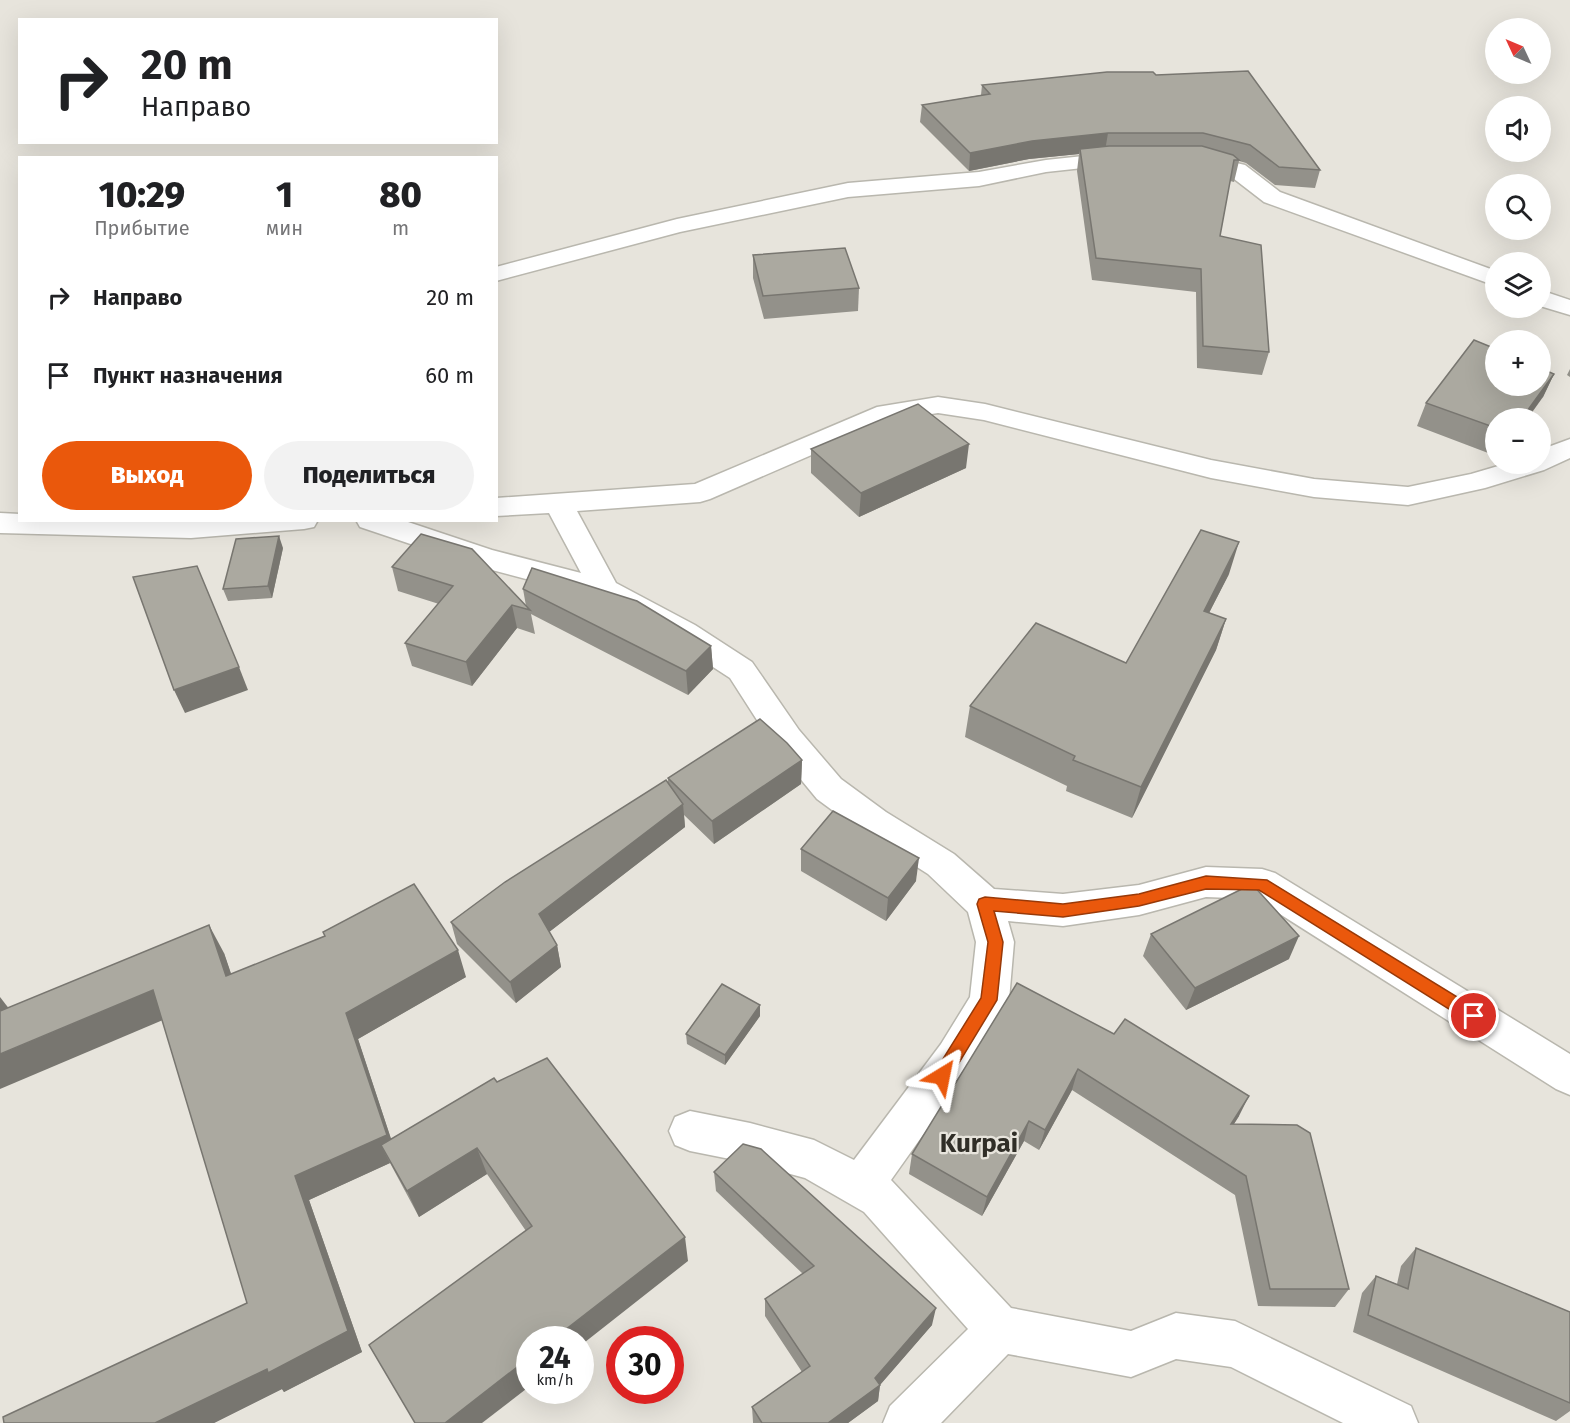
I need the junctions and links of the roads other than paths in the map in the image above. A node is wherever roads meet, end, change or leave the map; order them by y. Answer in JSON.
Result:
{"nodes":[{"id":1,"x":1139,"y":158,"type":"edge"},
{"id":2,"x":1171,"y":158,"type":"edge"},
{"id":3,"x":498,"y":273,"type":"edge"},
{"id":4,"x":1485,"y":275,"type":"edge"},
{"id":5,"x":1551,"y":301,"type":"edge"},
{"id":6,"x":1570,"y":308,"type":"edge"},
{"id":7,"x":1570,"y":448,"type":"edge"},
{"id":8,"x":1551,"y":456,"type":"edge"},
{"id":9,"x":1501,"y":474,"type":"edge"},
{"id":10,"x":558,"y":503,"type":"junction"},
{"id":11,"x":498,"y":507,"type":"edge"},
{"id":12,"x":276,"y":522,"type":"edge"},
{"id":13,"x":376,"y":522,"type":"edge"},
{"id":14,"x":0,"y":523,"type":"edge"},
{"id":15,"x":605,"y":590,"type":"junction"},
{"id":16,"x":985,"y":904,"type":"junction"},
{"id":17,"x":1570,"y":1076,"type":"edge"},
{"id":18,"x":690,"y":1131,"type":"dead end"},
{"id":19,"x":860,"y":1187,"type":"junction"},
{"id":20,"x":999,"y":1329,"type":"junction"},
{"id":21,"x":907,"y":1423,"type":"edge"},
{"id":22,"x":1394,"y":1423,"type":"edge"}],
"edges":[{"from":1,"to":3,"type":"street"},
{"from":2,"to":4,"type":"street"},
{"from":5,"to":6,"type":"street"},
{"from":7,"to":8,"type":"street"},
{"from":9,"to":10,"type":"street"},
{"from":10,"to":11,"type":"street"},
{"from":10,"to":15,"type":"street"},
{"from":12,"to":14,"type":"street"},
{"from":13,"to":15,"type":"street"},
{"from":15,"to":16,"type":"street"},
{"from":16,"to":17,"type":"street"},
{"from":16,"to":19,"type":"street"},
{"from":18,"to":19,"type":"street"},
{"from":19,"to":20,"type":"street"},
{"from":20,"to":21,"type":"street"},
{"from":20,"to":22,"type":"street"}]}
